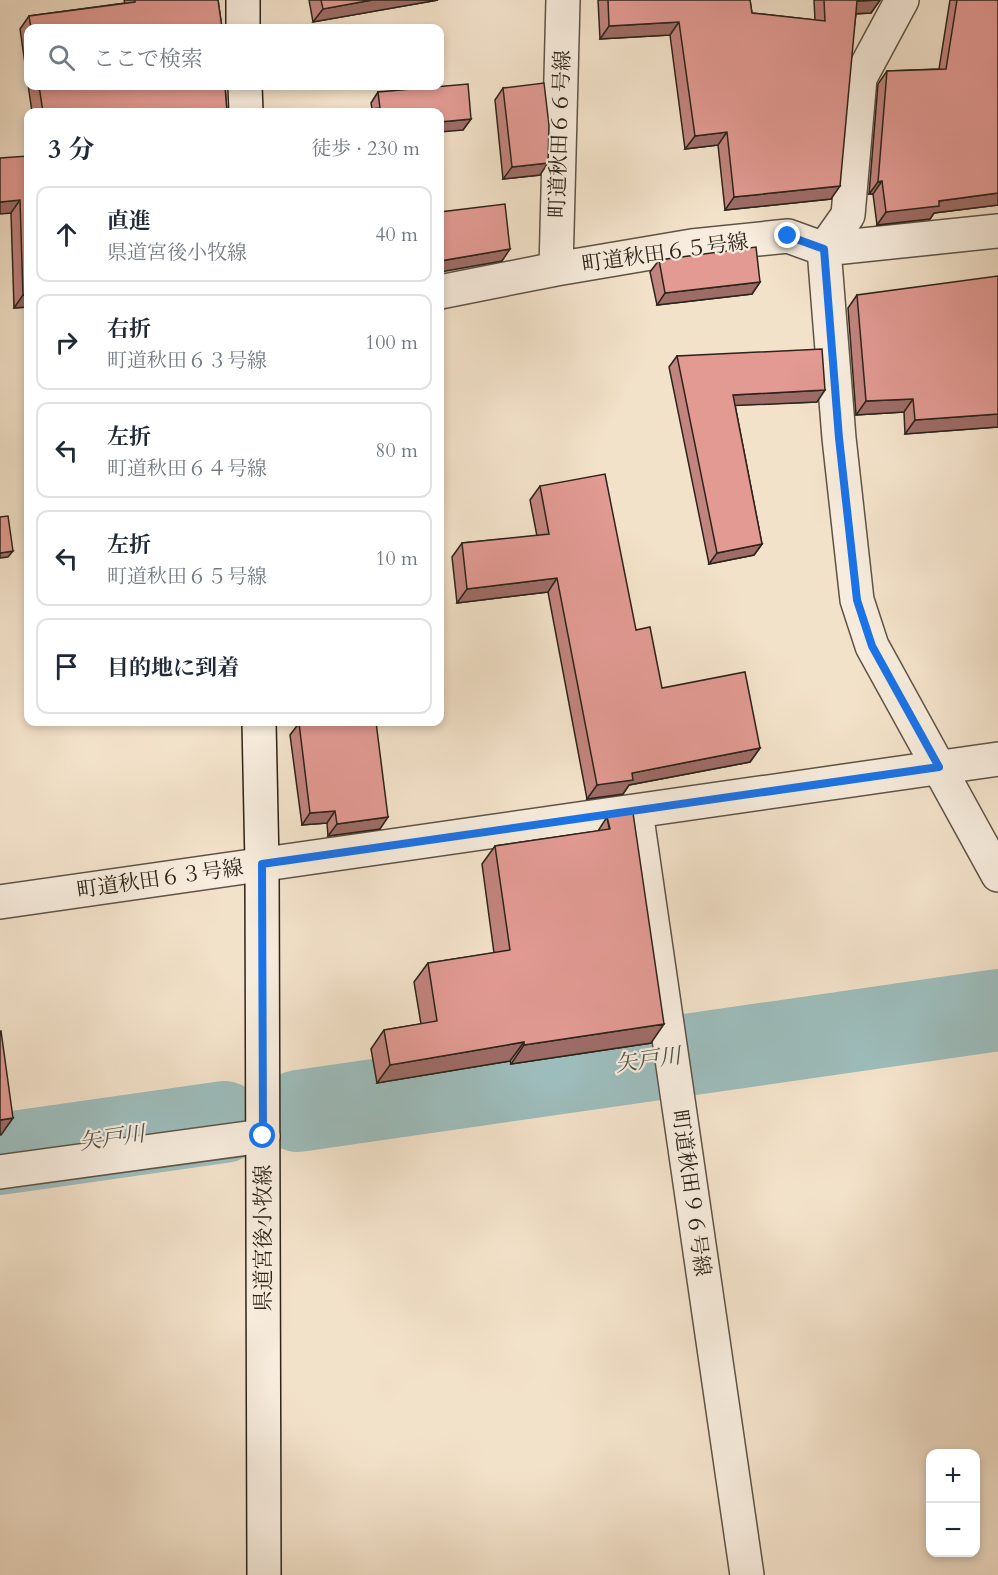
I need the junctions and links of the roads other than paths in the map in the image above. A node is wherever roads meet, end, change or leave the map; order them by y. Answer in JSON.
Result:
{"nodes":[{"id":1,"x":243,"y":0,"type":"edge"},
{"id":2,"x":563,"y":0,"type":"edge"},
{"id":3,"x":902,"y":0,"type":"edge"},
{"id":4,"x":243,"y":24,"type":"edge"},
{"id":5,"x":245,"y":90,"type":"edge"},
{"id":6,"x":246,"y":108,"type":"edge"},
{"id":7,"x":998,"y":231,"type":"edge"},
{"id":8,"x":824,"y":249,"type":"junction"},
{"id":9,"x":556,"y":268,"type":"junction"},
{"id":10,"x":444,"y":291,"type":"edge"},
{"id":11,"x":259,"y":726,"type":"edge"},
{"id":12,"x":998,"y":759,"type":"edge"},
{"id":13,"x":939,"y":767,"type":"junction"},
{"id":14,"x":636,"y":811,"type":"junction"},
{"id":15,"x":262,"y":864,"type":"junction"},
{"id":16,"x":998,"y":875,"type":"edge"},
{"id":17,"x":0,"y":902,"type":"edge"},
{"id":18,"x":263,"y":1136,"type":"junction"},
{"id":19,"x":0,"y":1173,"type":"edge"},
{"id":20,"x":264,"y":1575,"type":"edge"},
{"id":21,"x":747,"y":1575,"type":"edge"}],
"edges":[{"from":1,"to":4,"type":"street"},
{"from":2,"to":9,"type":"street","name":"町道秋田６６号線"},
{"from":3,"to":8,"type":"street"},
{"from":5,"to":6,"type":"street"},
{"from":7,"to":8,"type":"street","name":"町道秋田６５号線"},
{"from":8,"to":9,"type":"street","name":"町道秋田６５号線"},
{"from":8,"to":13,"type":"street"},
{"from":9,"to":10,"type":"street","name":"町道秋田６５号線"},
{"from":11,"to":15,"type":"street","name":"県道宮後小牧線"},
{"from":12,"to":13,"type":"street","name":"町道秋田６３号線"},
{"from":13,"to":14,"type":"street","name":"町道秋田６３号線"},
{"from":13,"to":16,"type":"street"},
{"from":14,"to":15,"type":"street","name":"町道秋田６３号線"},
{"from":14,"to":21,"type":"street","name":"町道秋田９６号線"},
{"from":15,"to":17,"type":"street","name":"町道秋田６３号線"},
{"from":15,"to":18,"type":"street","name":"県道宮後小牧線"},
{"from":18,"to":19,"type":"street"},
{"from":18,"to":20,"type":"street","name":"県道宮後小牧線"}]}
